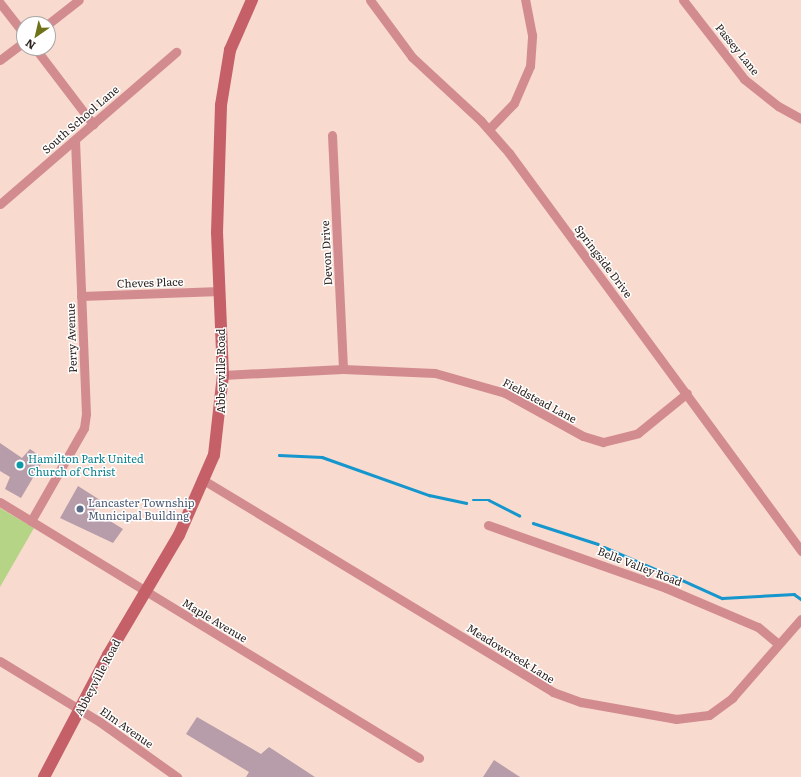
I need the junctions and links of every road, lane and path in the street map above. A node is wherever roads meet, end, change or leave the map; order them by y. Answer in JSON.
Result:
{"nodes":[{"id":1,"x":79,"y":0,"type":"edge"},
{"id":2,"x":252,"y":0,"type":"edge"},
{"id":3,"x":370,"y":0,"type":"edge"},
{"id":4,"x":525,"y":0,"type":"edge"},
{"id":5,"x":683,"y":0,"type":"edge"},
{"id":6,"x":0,"y":2,"type":"edge"},
{"id":7,"x":56,"y":18,"type":"edge"},
{"id":8,"x":16,"y":23,"type":"edge"},
{"id":9,"x":16,"y":48,"type":"edge"},
{"id":10,"x":176,"y":52,"type":"dead end"},
{"id":11,"x":41,"y":56,"type":"edge"},
{"id":12,"x":0,"y":60,"type":"edge"},
{"id":13,"x":801,"y":119,"type":"edge"},
{"id":14,"x":94,"y":124,"type":"junction"},
{"id":15,"x":489,"y":129,"type":"junction"},
{"id":16,"x":332,"y":136,"type":"dead end"},
{"id":17,"x":75,"y":140,"type":"junction"},
{"id":18,"x":0,"y":204,"type":"edge"},
{"id":19,"x":220,"y":291,"type":"junction"},
{"id":20,"x":81,"y":296,"type":"junction"},
{"id":21,"x":343,"y":369,"type":"junction"},
{"id":22,"x":223,"y":375,"type":"junction"},
{"id":23,"x":687,"y":393,"type":"junction"},
{"id":24,"x":205,"y":481,"type":"junction"},
{"id":25,"x":0,"y":502,"type":"edge"},
{"id":26,"x":31,"y":521,"type":"junction"},
{"id":27,"x":488,"y":525,"type":"dead end"},
{"id":28,"x":801,"y":551,"type":"edge"},
{"id":29,"x":146,"y":591,"type":"junction"},
{"id":30,"x":801,"y":618,"type":"edge"},
{"id":31,"x":776,"y":643,"type":"junction"},
{"id":32,"x":0,"y":661,"type":"edge"},
{"id":33,"x":80,"y":709,"type":"junction"},
{"id":34,"x":419,"y":758,"type":"dead end"},
{"id":35,"x":44,"y":777,"type":"edge"},
{"id":36,"x":177,"y":777,"type":"edge"}],
"edges":[{"from":1,"to":7,"type":"street"},
{"from":2,"to":19,"type":"street","name":"Abbeyville Road"},
{"from":3,"to":15,"type":"street","name":"Springside Drive"},
{"from":4,"to":15,"type":"street"},
{"from":5,"to":13,"type":"street","name":"Passey Lane"},
{"from":6,"to":8,"type":"street"},
{"from":9,"to":12,"type":"street"},
{"from":10,"to":14,"type":"street","name":"South School Lane"},
{"from":11,"to":14,"type":"street"},
{"from":14,"to":17,"type":"street","name":"South School Lane"},
{"from":15,"to":23,"type":"street","name":"Springside Drive"},
{"from":16,"to":21,"type":"street","name":"Devon Drive"},
{"from":17,"to":18,"type":"street","name":"South School Lane"},
{"from":17,"to":20,"type":"street","name":"Perry Avenue"},
{"from":19,"to":20,"type":"street","name":"Cheves Place"},
{"from":19,"to":22,"type":"street","name":"Abbeyville Road"},
{"from":20,"to":26,"type":"street","name":"Perry Avenue"},
{"from":21,"to":22,"type":"street","name":"Fieldstead Lane"},
{"from":21,"to":23,"type":"street","name":"Fieldstead Lane"},
{"from":22,"to":24,"type":"street","name":"Abbeyville Road"},
{"from":23,"to":28,"type":"street","name":"Springside Drive"},
{"from":24,"to":29,"type":"street","name":"Abbeyville Road"},
{"from":24,"to":31,"type":"street","name":"Meadowcreek Lane"},
{"from":25,"to":26,"type":"street","name":"Maple Avenue"},
{"from":26,"to":29,"type":"street","name":"Maple Avenue"},
{"from":27,"to":31,"type":"street","name":"Belle Valley Road"},
{"from":29,"to":33,"type":"street","name":"Abbeyville Road"},
{"from":29,"to":34,"type":"street","name":"Maple Avenue"},
{"from":30,"to":31,"type":"street","name":"Meadowcreek Lane"},
{"from":32,"to":33,"type":"street","name":"Elm Avenue"},
{"from":33,"to":35,"type":"street","name":"Abbeyville Road"},
{"from":33,"to":36,"type":"street","name":"Elm Avenue"}]}
